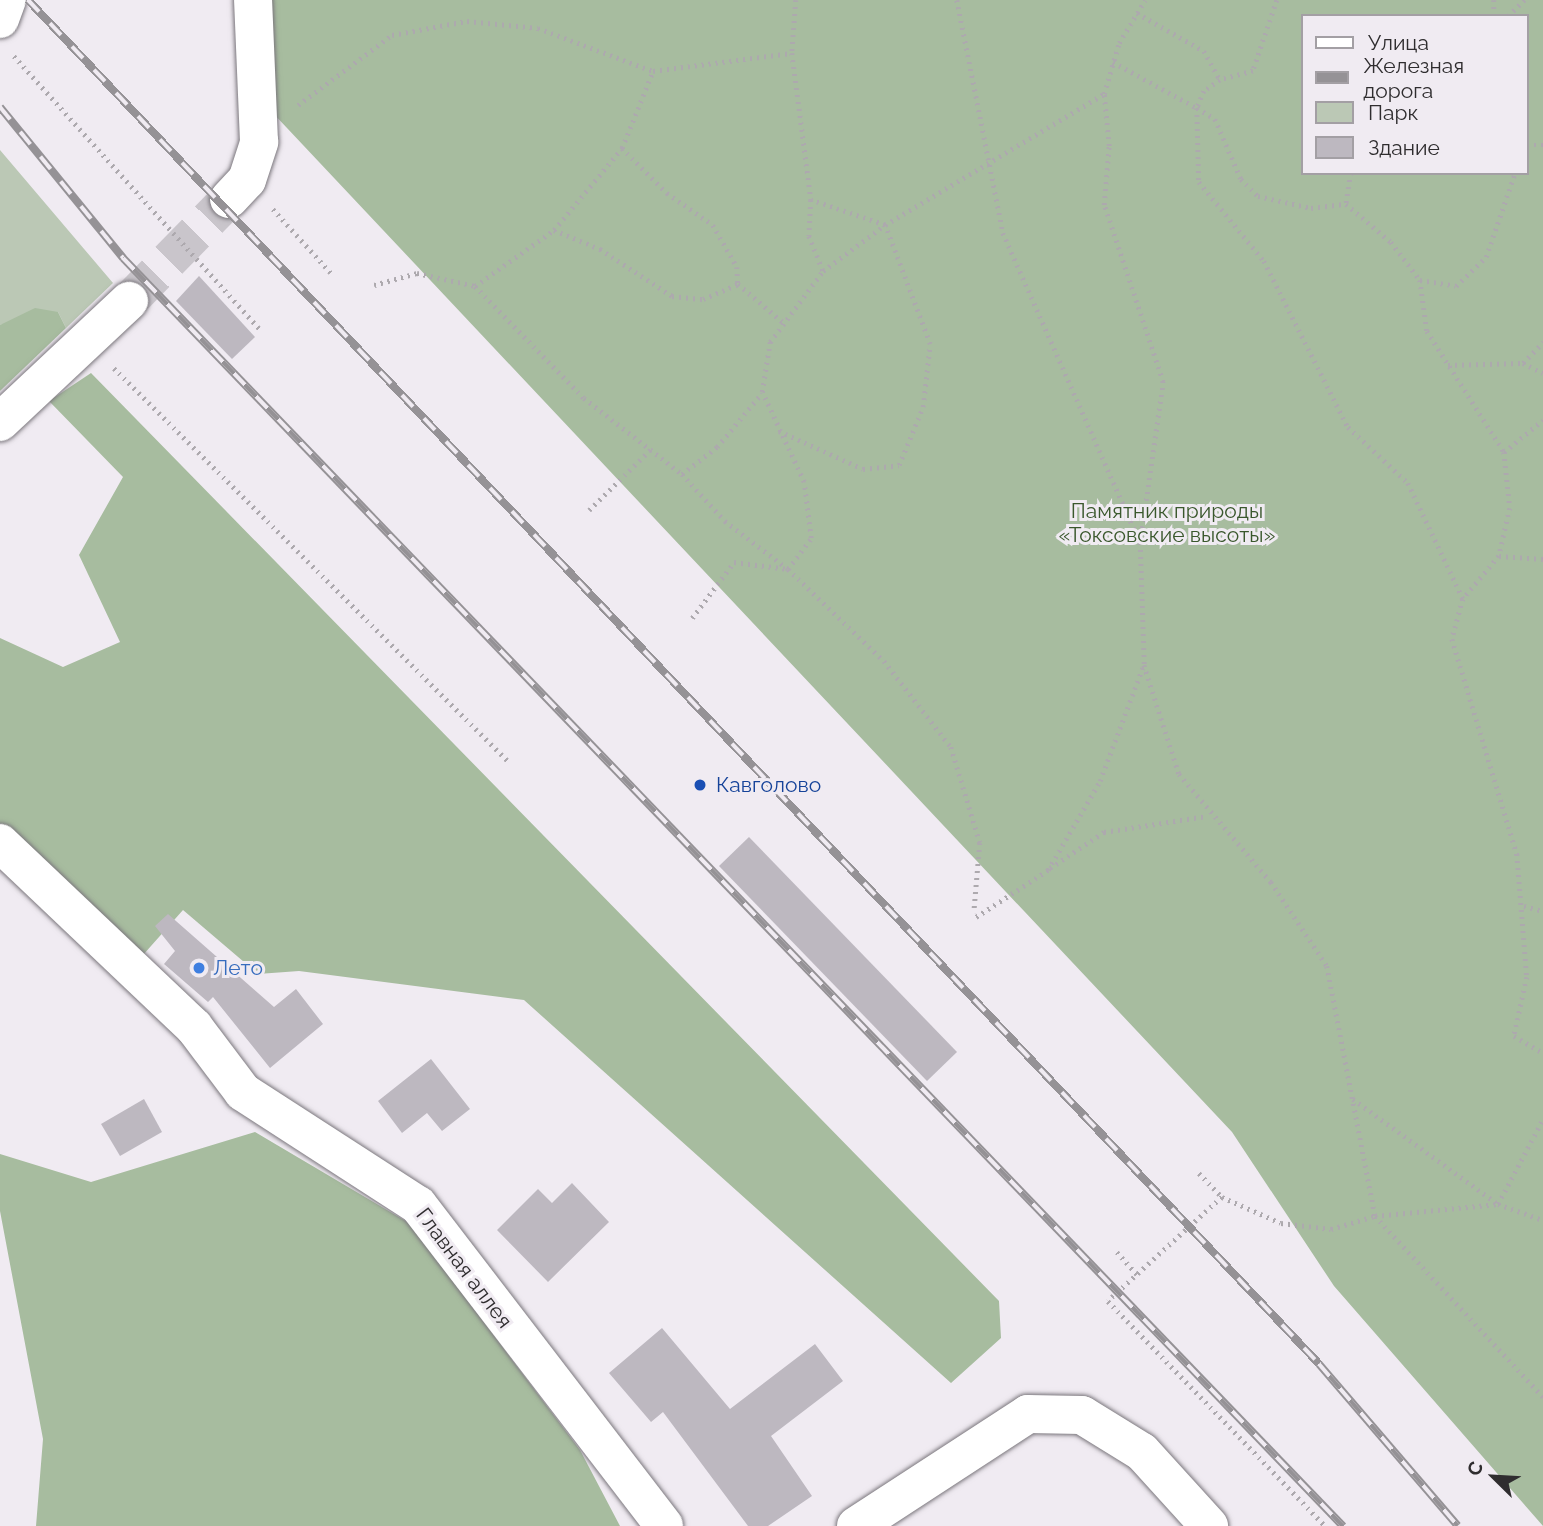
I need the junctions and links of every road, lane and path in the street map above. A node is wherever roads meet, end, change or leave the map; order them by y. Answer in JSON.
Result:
{"nodes":[{"id":1,"x":6,"y":0,"type":"edge"},
{"id":2,"x":253,"y":0,"type":"edge"},
{"id":3,"x":796,"y":0,"type":"edge"},
{"id":4,"x":957,"y":0,"type":"edge"},
{"id":5,"x":1145,"y":0,"type":"edge"},
{"id":6,"x":1277,"y":0,"type":"edge"},
{"id":7,"x":1524,"y":0,"type":"edge"},
{"id":8,"x":1136,"y":13,"type":"junction"},
{"id":9,"x":1510,"y":14,"type":"edge"},
{"id":10,"x":4,"y":34,"type":"edge"},
{"id":11,"x":792,"y":53,"type":"junction"},
{"id":12,"x":1113,"y":62,"type":"junction"},
{"id":13,"x":653,"y":71,"type":"junction"},
{"id":14,"x":1220,"y":80,"type":"junction"},
{"id":15,"x":1104,"y":94,"type":"junction"},
{"id":16,"x":1197,"y":108,"type":"junction"},
{"id":17,"x":259,"y":142,"type":"junction"},
{"id":18,"x":622,"y":148,"type":"junction"},
{"id":19,"x":990,"y":164,"type":"junction"},
{"id":20,"x":1351,"y":175,"type":"edge"},
{"id":21,"x":1514,"y":175,"type":"edge"},
{"id":22,"x":238,"y":189,"type":"joint"},
{"id":23,"x":811,"y":200,"type":"junction"},
{"id":24,"x":1346,"y":204,"type":"junction"},
{"id":25,"x":885,"y":225,"type":"junction"},
{"id":26,"x":554,"y":230,"type":"junction"},
{"id":27,"x":823,"y":271,"type":"junction"},
{"id":28,"x":331,"y":273,"type":"dead end"},
{"id":29,"x":1420,"y":280,"type":"junction"},
{"id":30,"x":738,"y":284,"type":"junction"},
{"id":31,"x":374,"y":285,"type":"dead end"},
{"id":32,"x":475,"y":286,"type":"junction"},
{"id":33,"x":128,"y":301,"type":"tunnel mouth"},
{"id":34,"x":784,"y":323,"type":"junction"},
{"id":35,"x":262,"y":331,"type":"dead end"},
{"id":36,"x":87,"y":340,"type":"junction"},
{"id":37,"x":1543,"y":342,"type":"edge"},
{"id":38,"x":1523,"y":363,"type":"junction"},
{"id":39,"x":1448,"y":365,"type":"junction"},
{"id":40,"x":1543,"y":373,"type":"edge"},
{"id":41,"x":762,"y":392,"type":"junction"},
{"id":42,"x":1543,"y":420,"type":"edge"},
{"id":43,"x":0,"y":422,"type":"edge"},
{"id":44,"x":778,"y":431,"type":"junction"},
{"id":45,"x":652,"y":448,"type":"junction"},
{"id":46,"x":1504,"y":452,"type":"junction"},
{"id":47,"x":682,"y":474,"type":"junction"},
{"id":48,"x":589,"y":510,"type":"dead end"},
{"id":49,"x":1140,"y":542,"type":"junction"},
{"id":50,"x":1499,"y":556,"type":"junction"},
{"id":51,"x":1543,"y":559,"type":"edge"},
{"id":52,"x":788,"y":569,"type":"junction"},
{"id":53,"x":1463,"y":599,"type":"junction"},
{"id":54,"x":692,"y":618,"type":"dead end"},
{"id":55,"x":1144,"y":664,"type":"junction"},
{"id":56,"x":509,"y":762,"type":"dead end"},
{"id":57,"x":1208,"y":816,"type":"junction"},
{"id":58,"x":0,"y":843,"type":"edge"},
{"id":59,"x":1048,"y":870,"type":"junction"},
{"id":60,"x":1524,"y":906,"type":"junction"},
{"id":61,"x":1543,"y":911,"type":"edge"},
{"id":62,"x":1543,"y":1053,"type":"edge"},
{"id":63,"x":1353,"y":1098,"type":"junction"},
{"id":64,"x":1543,"y":1119,"type":"edge"},
{"id":65,"x":1199,"y":1173,"type":"dead end"},
{"id":66,"x":1222,"y":1197,"type":"junction"},
{"id":67,"x":1498,"y":1205,"type":"junction"},
{"id":68,"x":1375,"y":1216,"type":"junction"},
{"id":69,"x":1543,"y":1220,"type":"edge"},
{"id":70,"x":1117,"y":1252,"type":"dead end"},
{"id":71,"x":1137,"y":1274,"type":"junction"},
{"id":72,"x":1543,"y":1397,"type":"edge"},
{"id":73,"x":664,"y":1526,"type":"edge"},
{"id":74,"x":856,"y":1526,"type":"edge"},
{"id":75,"x":1209,"y":1526,"type":"edge"},
{"id":76,"x":1325,"y":1526,"type":"edge"}],
"edges":[{"from":1,"to":10,"type":"street"},
{"from":2,"to":17,"type":"street"},
{"from":3,"to":11,"type":"path"},
{"from":4,"to":19,"type":"path"},
{"from":5,"to":8,"type":"path"},
{"from":6,"to":14,"type":"path"},
{"from":7,"to":9,"type":"path"},
{"from":8,"to":12,"type":"path"},
{"from":8,"to":14,"type":"path"},
{"from":10,"to":35,"type":"path"},
{"from":11,"to":13,"type":"path"},
{"from":11,"to":23,"type":"path"},
{"from":12,"to":15,"type":"path"},
{"from":12,"to":16,"type":"path"},
{"from":13,"to":17,"type":"path"},
{"from":13,"to":18,"type":"path"},
{"from":14,"to":16,"type":"path"},
{"from":15,"to":19,"type":"path"},
{"from":15,"to":49,"type":"path"},
{"from":16,"to":24,"type":"path"},
{"from":16,"to":53,"type":"path"},
{"from":17,"to":22,"type":"street"},
{"from":18,"to":26,"type":"path"},
{"from":18,"to":30,"type":"path"},
{"from":19,"to":25,"type":"path"},
{"from":19,"to":49,"type":"path"},
{"from":20,"to":24,"type":"path"},
{"from":21,"to":29,"type":"path"},
{"from":22,"to":28,"type":"path"},
{"from":23,"to":25,"type":"path"},
{"from":23,"to":27,"type":"path"},
{"from":24,"to":29,"type":"path"},
{"from":25,"to":27,"type":"path"},
{"from":25,"to":44,"type":"path"},
{"from":26,"to":30,"type":"path"},
{"from":26,"to":32,"type":"path"},
{"from":27,"to":34,"type":"path"},
{"from":29,"to":39,"type":"path"},
{"from":30,"to":34,"type":"path"},
{"from":31,"to":32,"type":"path"},
{"from":32,"to":45,"type":"path"},
{"from":33,"to":36,"type":"street"},
{"from":34,"to":41,"type":"path"},
{"from":36,"to":43,"type":"street"},
{"from":36,"to":56,"type":"path"},
{"from":37,"to":38,"type":"path"},
{"from":38,"to":39,"type":"path"},
{"from":38,"to":40,"type":"path"},
{"from":39,"to":46,"type":"path"},
{"from":41,"to":44,"type":"path"},
{"from":41,"to":47,"type":"path"},
{"from":42,"to":46,"type":"path"},
{"from":44,"to":52,"type":"path"},
{"from":45,"to":47,"type":"path"},
{"from":45,"to":48,"type":"path"},
{"from":46,"to":50,"type":"path"},
{"from":47,"to":52,"type":"path"},
{"from":49,"to":55,"type":"path"},
{"from":50,"to":51,"type":"path"},
{"from":50,"to":53,"type":"path"},
{"from":52,"to":54,"type":"path"},
{"from":52,"to":59,"type":"path"},
{"from":53,"to":60,"type":"path"},
{"from":55,"to":57,"type":"path"},
{"from":55,"to":59,"type":"path"},
{"from":57,"to":59,"type":"path"},
{"from":57,"to":63,"type":"path"},
{"from":58,"to":73,"type":"street","name":"Главная аллея"},
{"from":60,"to":61,"type":"path"},
{"from":60,"to":62,"type":"path"},
{"from":63,"to":67,"type":"path"},
{"from":63,"to":68,"type":"path"},
{"from":64,"to":67,"type":"path"},
{"from":65,"to":66,"type":"path"},
{"from":66,"to":68,"type":"path"},
{"from":66,"to":71,"type":"path"},
{"from":67,"to":68,"type":"path"},
{"from":67,"to":69,"type":"path"},
{"from":68,"to":72,"type":"path"},
{"from":70,"to":71,"type":"path"},
{"from":71,"to":76,"type":"path"},
{"from":74,"to":75,"type":"street"}]}
